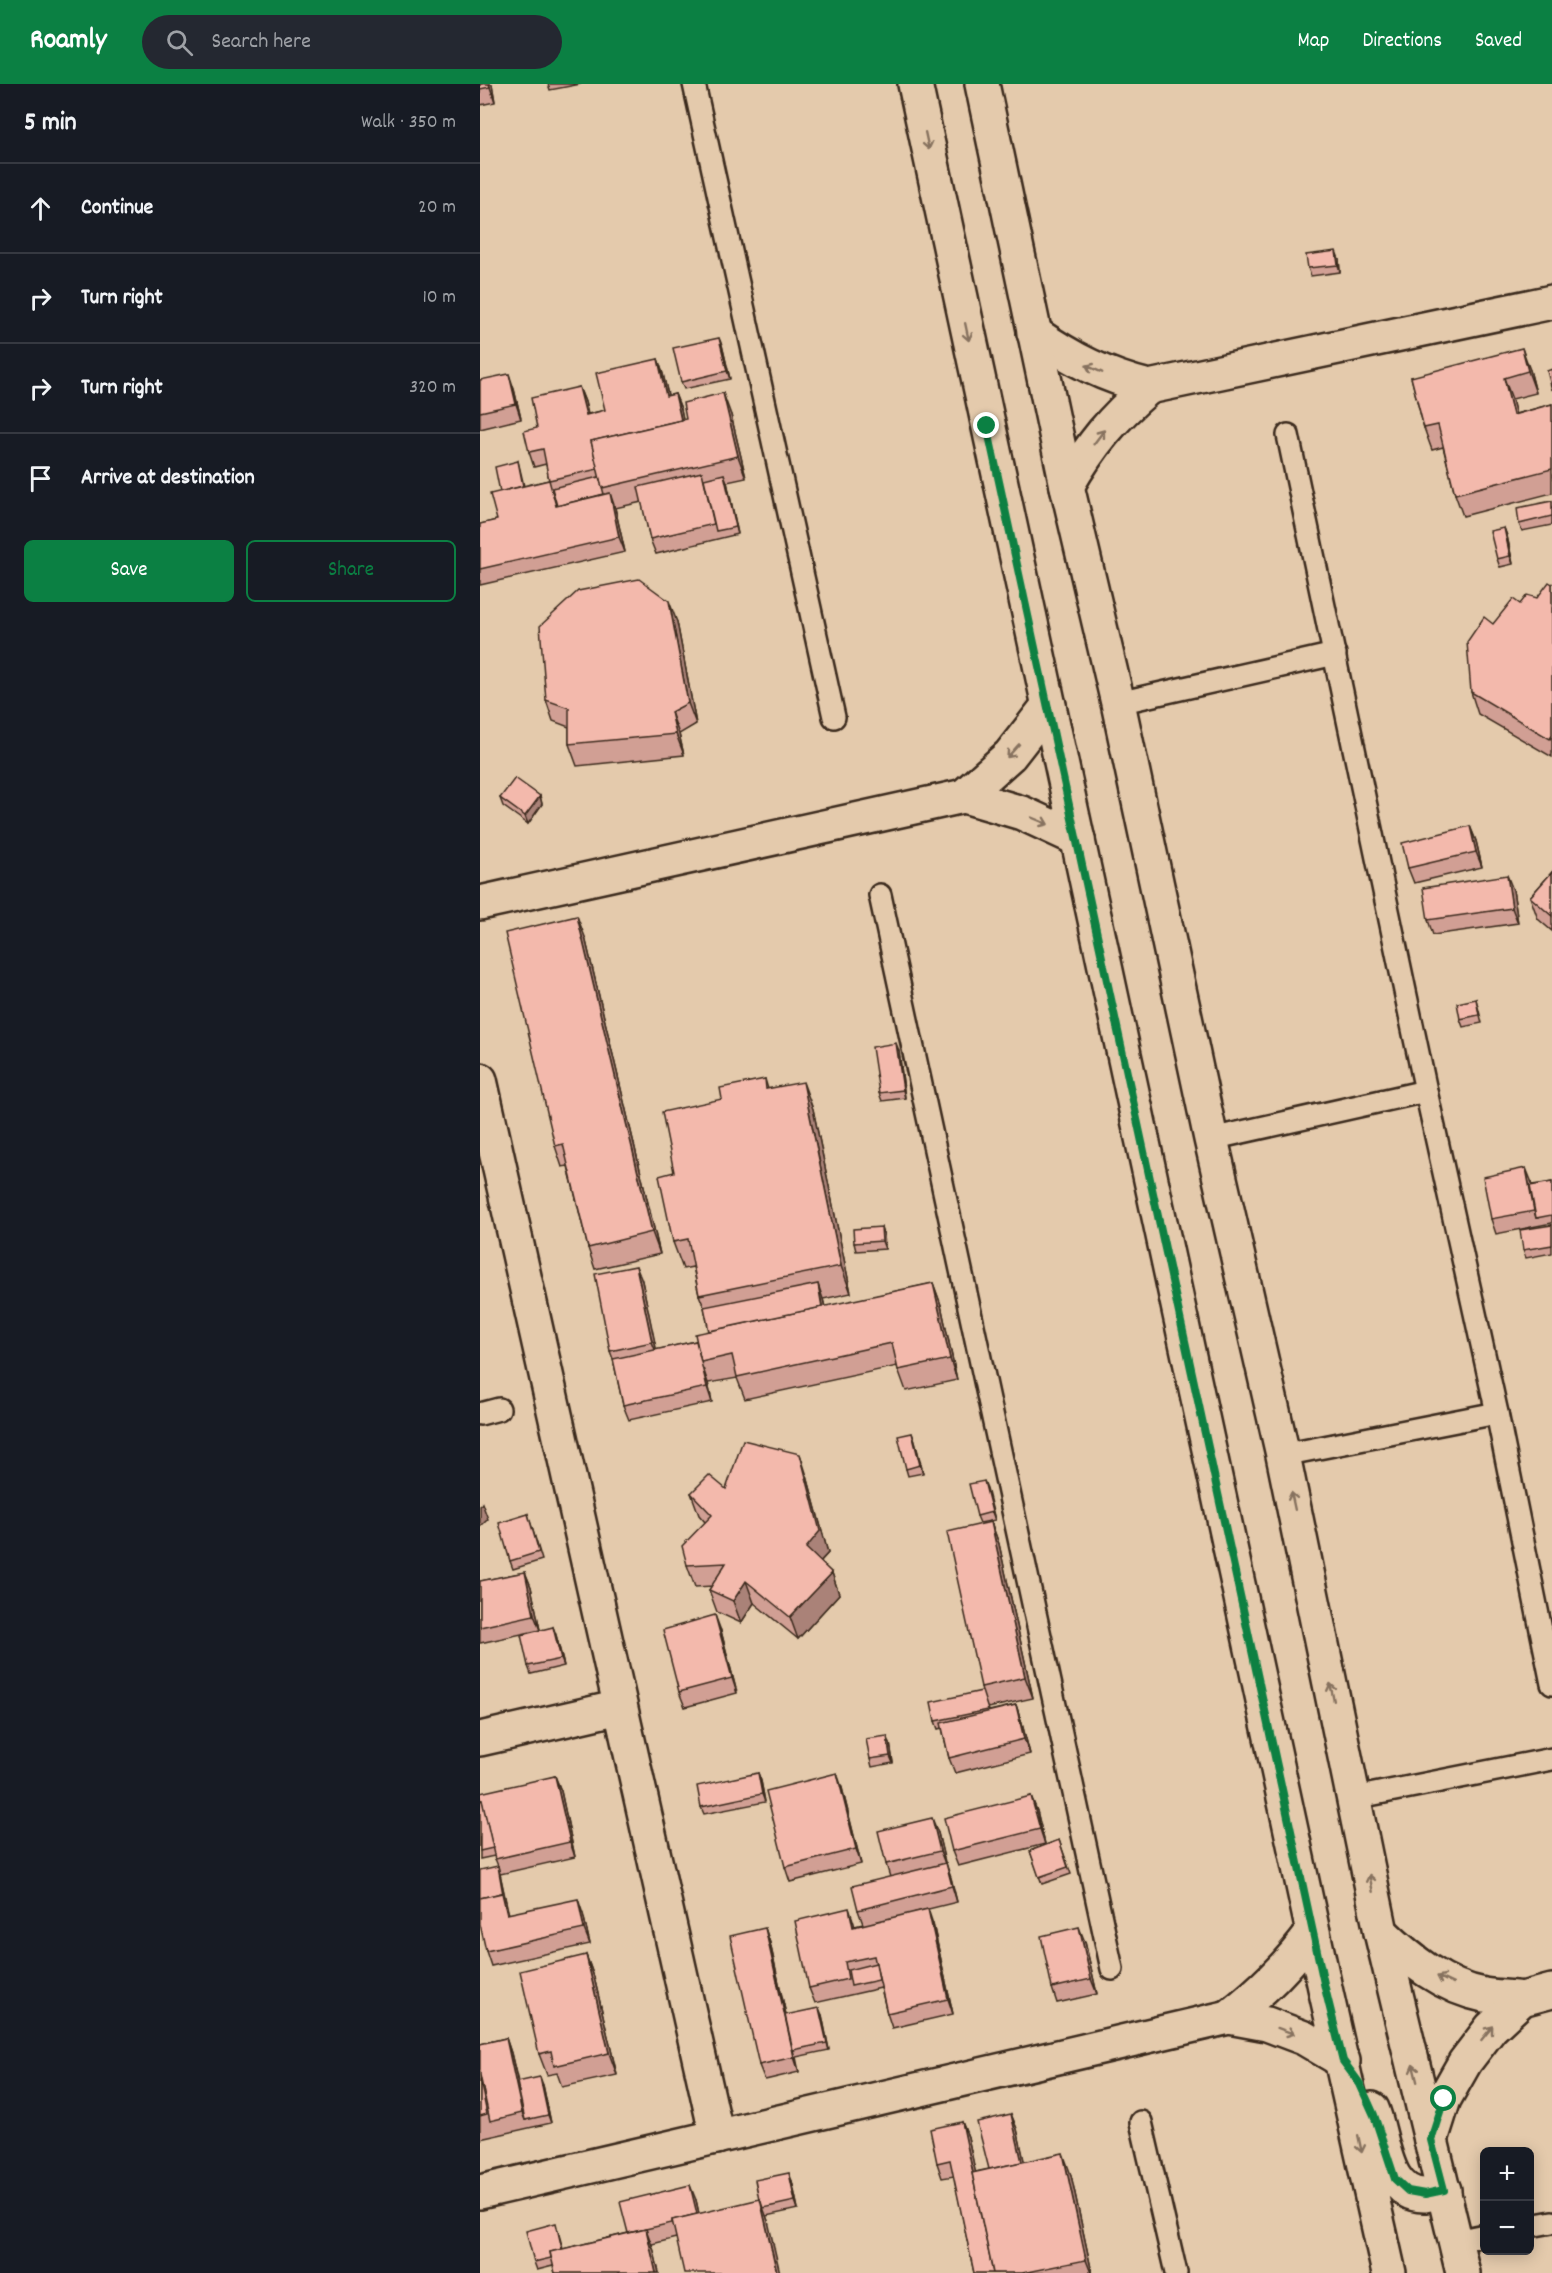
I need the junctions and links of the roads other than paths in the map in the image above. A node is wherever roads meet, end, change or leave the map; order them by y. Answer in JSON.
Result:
{"nodes":[{"id":1,"x":694,"y":84,"type":"edge"},
{"id":2,"x":915,"y":84,"type":"edge"},
{"id":3,"x":982,"y":84,"type":"edge"},
{"id":4,"x":1552,"y":302,"type":"edge"},
{"id":5,"x":1034,"y":333,"type":"junction"},
{"id":6,"x":1149,"y":387,"type":"junction"},
{"id":7,"x":1288,"y":435,"type":"dead end"},
{"id":8,"x":1067,"y":486,"type":"junction"},
{"id":9,"x":1335,"y":654,"type":"junction"},
{"id":10,"x":1118,"y":703,"type":"junction"},
{"id":11,"x":1049,"y":705,"type":"junction"},
{"id":12,"x":834,"y":717,"type":"dead end"},
{"id":13,"x":964,"y":796,"type":"junction"},
{"id":14,"x":1078,"y":839,"type":"junction"},
{"id":15,"x":880,"y":895,"type":"dead end"},
{"id":16,"x":480,"y":903,"type":"edge"},
{"id":17,"x":480,"y":1080,"type":"edge"},
{"id":18,"x":1426,"y":1091,"type":"junction"},
{"id":19,"x":1211,"y":1139,"type":"junction"},
{"id":20,"x":1497,"y":1413,"type":"junction"},
{"id":21,"x":1284,"y":1455,"type":"junction"},
{"id":22,"x":1552,"y":1684,"type":"edge"},
{"id":23,"x":620,"y":1707,"type":"junction"},
{"id":24,"x":480,"y":1739,"type":"edge"},
{"id":25,"x":1552,"y":1759,"type":"edge"},
{"id":26,"x":1354,"y":1798,"type":"junction"},
{"id":27,"x":1313,"y":1932,"type":"junction"},
{"id":28,"x":1381,"y":1932,"type":"junction"},
{"id":29,"x":1112,"y":1968,"type":"dead end"},
{"id":30,"x":1537,"y":1995,"type":"edge"},
{"id":31,"x":1229,"y":2017,"type":"junction"},
{"id":32,"x":1343,"y":2061,"type":"junction"},
{"id":33,"x":1141,"y":2122,"type":"dead end"},
{"id":34,"x":717,"y":2137,"type":"junction"},
{"id":35,"x":1431,"y":2140,"type":"junction"},
{"id":36,"x":1444,"y":2190,"type":"junction"},
{"id":37,"x":480,"y":2192,"type":"edge"},
{"id":38,"x":1552,"y":2222,"type":"edge"},
{"id":39,"x":1534,"y":2225,"type":"edge"},
{"id":40,"x":1470,"y":2238,"type":"edge"},
{"id":41,"x":1176,"y":2273,"type":"edge"},
{"id":42,"x":1389,"y":2273,"type":"edge"},
{"id":43,"x":1463,"y":2273,"type":"edge"}],
"edges":[{"from":1,"to":12,"type":"lane"},
{"from":2,"to":11,"type":"main road","one_way":true},
{"from":3,"to":5,"type":"main road"},
{"from":4,"to":6,"type":"main road"},
{"from":6,"to":5,"type":"main road","one_way":true},
{"from":5,"to":8,"type":"main road"},
{"from":8,"to":6,"type":"main road","one_way":true},
{"from":7,"to":9,"type":"lane"},
{"from":8,"to":10,"type":"main road"},
{"from":9,"to":10,"type":"lane"},
{"from":9,"to":18,"type":"lane"},
{"from":10,"to":19,"type":"main road"},
{"from":11,"to":13,"type":"main road","one_way":true},
{"from":11,"to":14,"type":"main road"},
{"from":13,"to":14,"type":"main road","one_way":true},
{"from":13,"to":16,"type":"main road"},
{"from":14,"to":27,"type":"main road"},
{"from":15,"to":29,"type":"lane"},
{"from":17,"to":23,"type":"main road"},
{"from":18,"to":19,"type":"lane"},
{"from":18,"to":20,"type":"lane"},
{"from":19,"to":21,"type":"main road"},
{"from":20,"to":21,"type":"lane"},
{"from":20,"to":22,"type":"lane"},
{"from":26,"to":21,"type":"main road","one_way":true},
{"from":23,"to":24,"type":"main road"},
{"from":23,"to":34,"type":"main road"},
{"from":25,"to":26,"type":"lane"},
{"from":28,"to":26,"type":"main road","one_way":true},
{"from":27,"to":31,"type":"main road"},
{"from":27,"to":32,"type":"main road"},
{"from":30,"to":28,"type":"main road","one_way":true},
{"from":35,"to":28,"type":"main road","one_way":true},
{"from":35,"to":30,"type":"main road","one_way":true},
{"from":31,"to":32,"type":"main road","one_way":true},
{"from":31,"to":34,"type":"main road"},
{"from":32,"to":36,"type":"main road"},
{"from":32,"to":42,"type":"main road","one_way":true},
{"from":33,"to":41,"type":"lane"},
{"from":34,"to":37,"type":"main road"},
{"from":35,"to":36,"type":"main road"},
{"from":36,"to":40,"type":"main road"},
{"from":38,"to":39,"type":"lane"},
{"from":40,"to":43,"type":"main road"}]}
